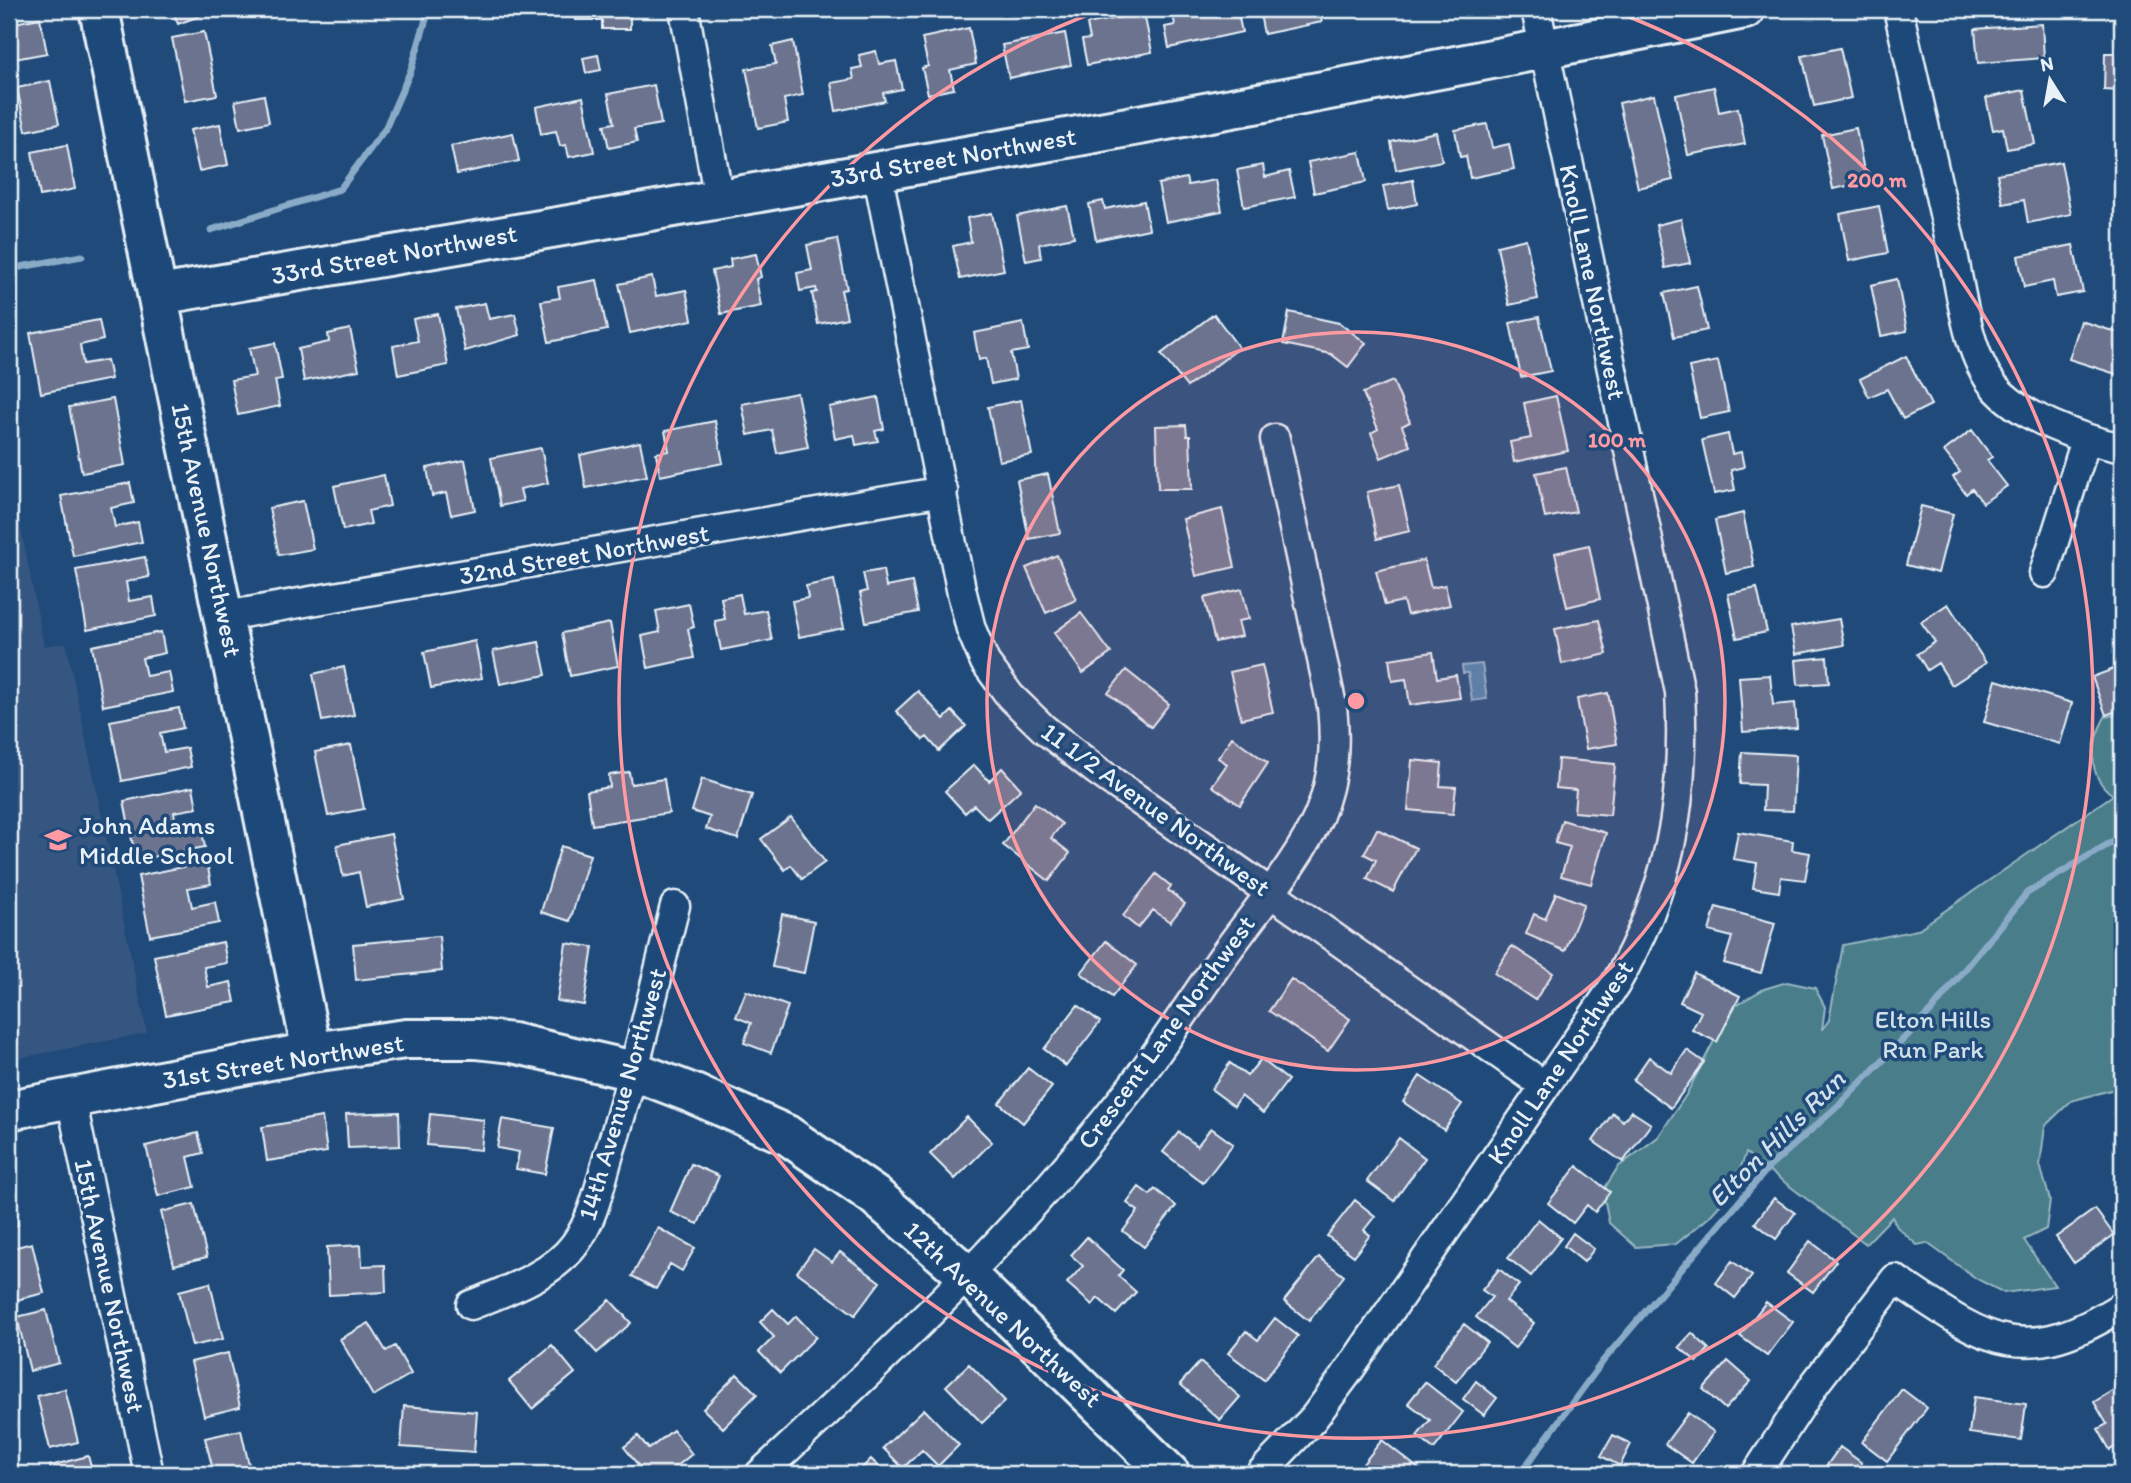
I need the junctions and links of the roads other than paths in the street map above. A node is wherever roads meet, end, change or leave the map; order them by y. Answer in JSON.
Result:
{"nodes":[{"id":1,"x":99,"y":9,"type":"edge"},
{"id":2,"x":684,"y":9,"type":"edge"},
{"id":3,"x":1536,"y":9,"type":"edge"},
{"id":4,"x":1745,"y":9,"type":"edge"},
{"id":5,"x":1898,"y":9,"type":"edge"},
{"id":6,"x":1544,"y":50,"type":"junction"},
{"id":7,"x":877,"y":171,"type":"junction"},
{"id":8,"x":719,"y":199,"type":"junction"},
{"id":9,"x":158,"y":295,"type":"junction"},
{"id":10,"x":1275,"y":439,"type":"dead end"},
{"id":11,"x":2087,"y":440,"type":"junction"},
{"id":12,"x":2122,"y":448,"type":"edge"},
{"id":13,"x":943,"y":491,"type":"junction"},
{"id":14,"x":2044,"y":573,"type":"dead end"},
{"id":15,"x":225,"y":616,"type":"junction"},
{"id":16,"x":1269,"y":891,"type":"junction"},
{"id":17,"x":675,"y":906,"type":"dead end"},
{"id":18,"x":312,"y":1052,"type":"junction"},
{"id":19,"x":634,"y":1071,"type":"junction"},
{"id":20,"x":1545,"y":1086,"type":"junction"},
{"id":21,"x":71,"y":1098,"type":"junction"},
{"id":22,"x":9,"y":1110,"type":"edge"},
{"id":23,"x":829,"y":1163,"type":"joint"},
{"id":24,"x":967,"y":1275,"type":"junction"},
{"id":25,"x":471,"y":1305,"type":"dead end"},
{"id":26,"x":2122,"y":1306,"type":"edge"},
{"id":27,"x":149,"y":1474,"type":"edge"},
{"id":28,"x":760,"y":1474,"type":"edge"},
{"id":29,"x":1170,"y":1474,"type":"edge"},
{"id":30,"x":1260,"y":1474,"type":"edge"},
{"id":31,"x":1756,"y":1474,"type":"edge"}],
"edges":[{"from":1,"to":9,"type":"street","name":"15th Avenue Northwest"},
{"from":2,"to":8,"type":"street"},
{"from":3,"to":6,"type":"street","name":"Knoll Lane Northwest"},
{"from":4,"to":6,"type":"street","name":"33rd Street Northwest"},
{"from":5,"to":11,"type":"street"},
{"from":6,"to":7,"type":"street","name":"33rd Street Northwest"},
{"from":6,"to":20,"type":"street","name":"Knoll Lane Northwest"},
{"from":7,"to":8,"type":"street","name":"33rd Street Northwest"},
{"from":7,"to":13,"type":"street","name":"11 1/2 Avenue Northwest"},
{"from":8,"to":9,"type":"street","name":"33rd Street Northwest"},
{"from":9,"to":15,"type":"street","name":"15th Avenue Northwest"},
{"from":10,"to":16,"type":"street","name":"Crescent Lane Northwest"},
{"from":11,"to":12,"type":"street"},
{"from":11,"to":14,"type":"street"},
{"from":13,"to":15,"type":"street","name":"32nd Street Northwest"},
{"from":13,"to":16,"type":"street","name":"11 1/2 Avenue Northwest"},
{"from":15,"to":18,"type":"street","name":"15th Avenue Northwest"},
{"from":16,"to":20,"type":"street","name":"11 1/2 Avenue Northwest"},
{"from":16,"to":24,"type":"street","name":"Crescent Lane Northwest"},
{"from":17,"to":19,"type":"street","name":"14th Avenue Northwest"},
{"from":18,"to":19,"type":"street","name":"31st Street Northwest"},
{"from":18,"to":21,"type":"street","name":"31st Street Northwest"},
{"from":19,"to":23,"type":"street","name":"31st Street Northwest"},
{"from":19,"to":25,"type":"street","name":"14th Avenue Northwest"},
{"from":20,"to":30,"type":"street","name":"Knoll Lane Northwest"},
{"from":21,"to":22,"type":"street","name":"31st Street Northwest"},
{"from":21,"to":27,"type":"street","name":"15th Avenue Northwest"},
{"from":23,"to":24,"type":"street","name":"12th Avenue Northwest"},
{"from":24,"to":28,"type":"street","name":"Crescent Lane Northwest"},
{"from":24,"to":29,"type":"street","name":"12th Avenue Northwest"},
{"from":26,"to":31,"type":"street"}]}
